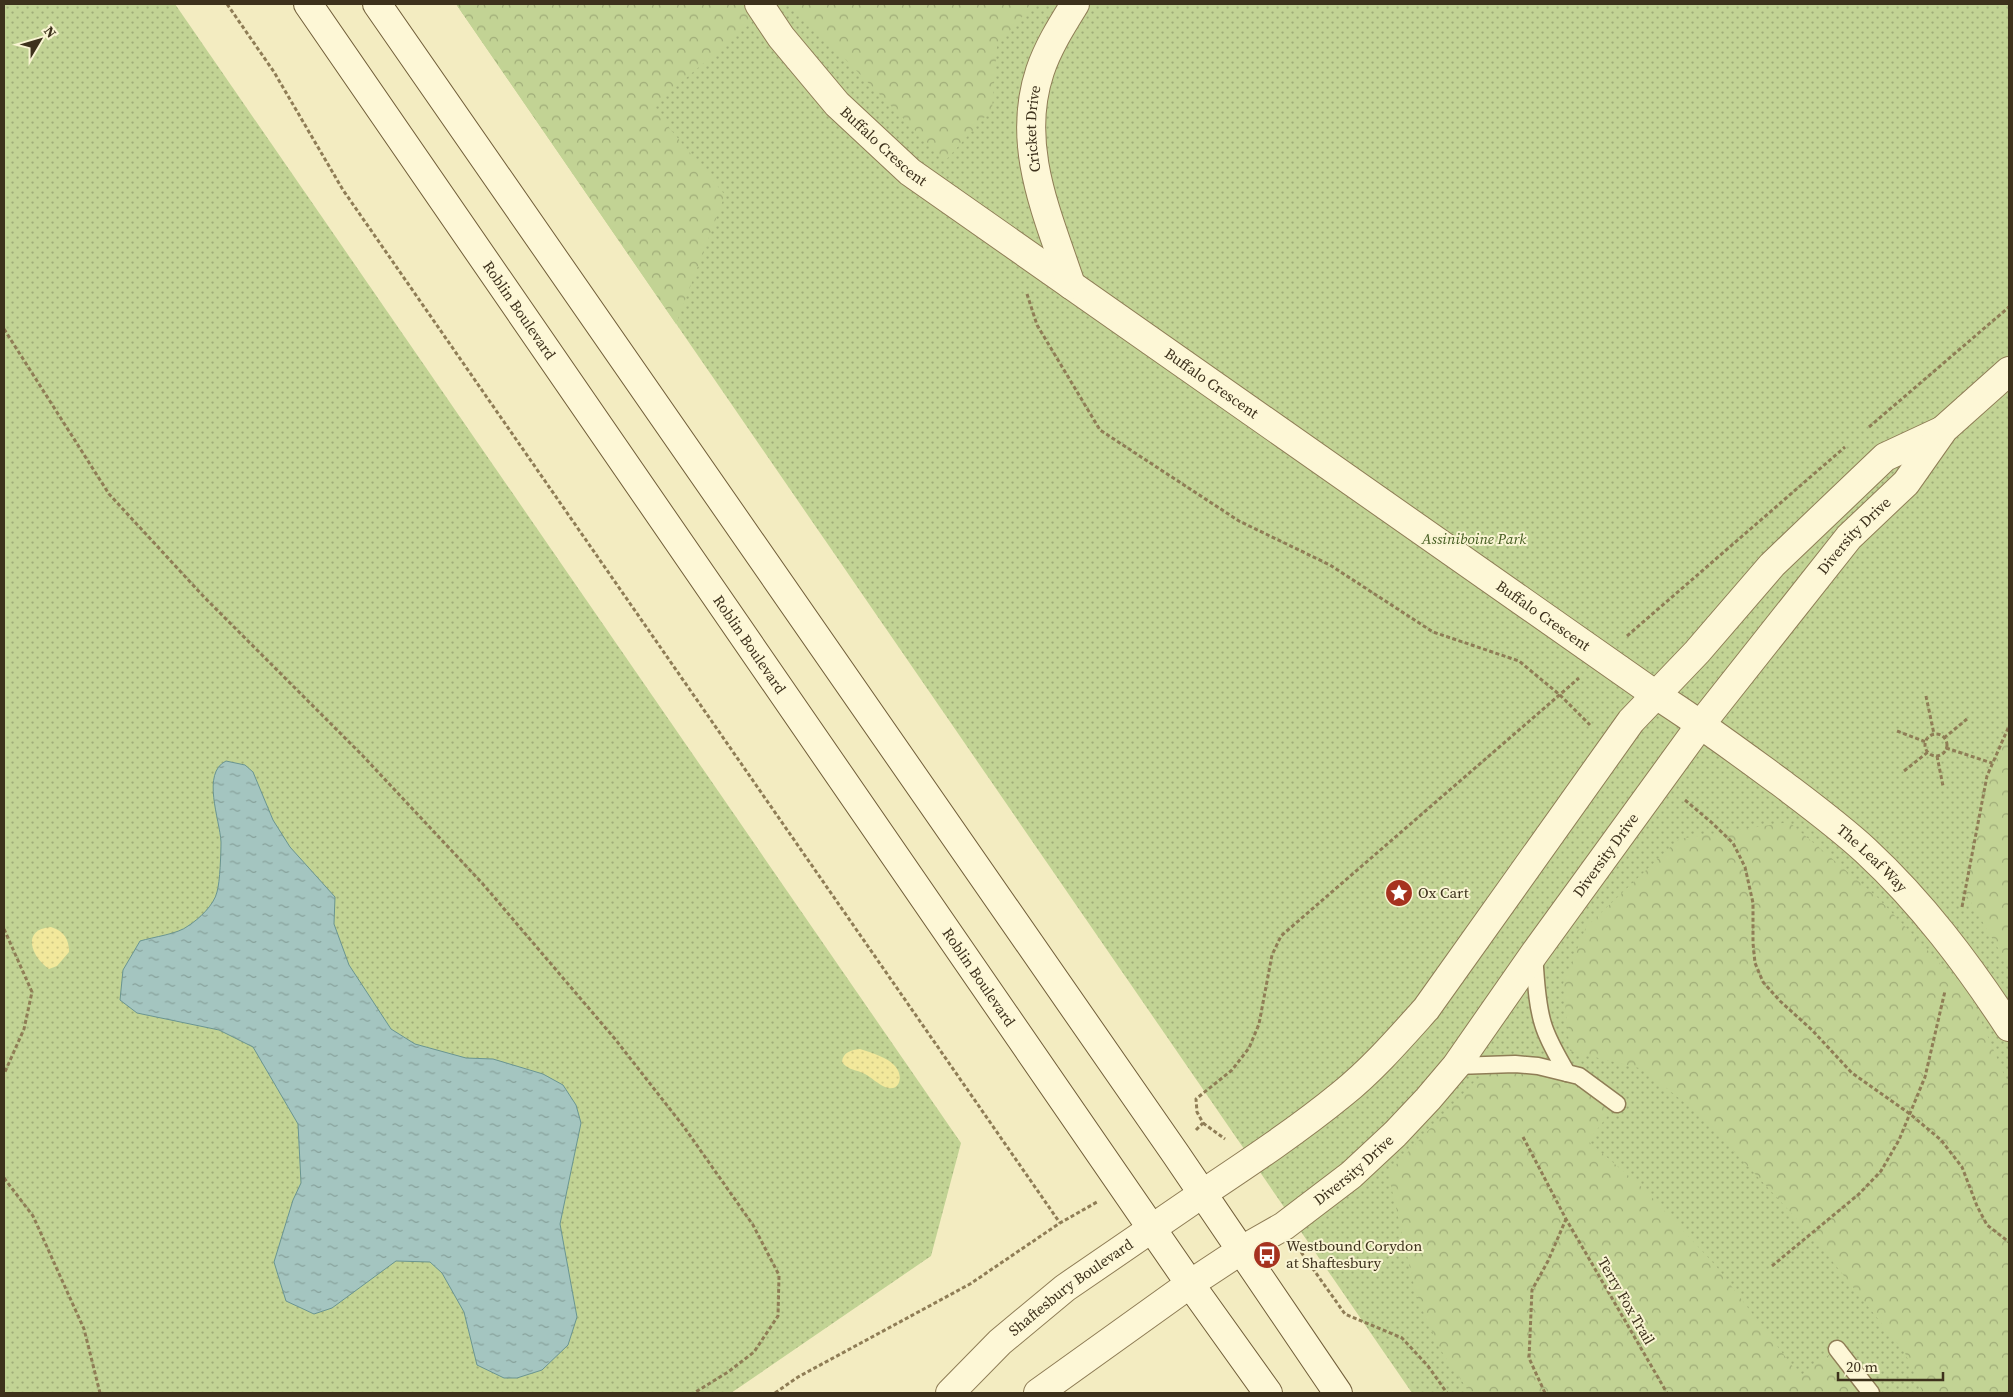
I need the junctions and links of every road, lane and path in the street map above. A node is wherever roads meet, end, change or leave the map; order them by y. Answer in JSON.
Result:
{"nodes":[{"id":1,"x":227,"y":4,"type":"edge"},
{"id":2,"x":308,"y":4,"type":"edge"},
{"id":3,"x":376,"y":4,"type":"edge"},
{"id":4,"x":759,"y":4,"type":"edge"},
{"id":5,"x":1075,"y":4,"type":"edge"},
{"id":6,"x":1071,"y":285,"type":"junction"},
{"id":7,"x":1025,"y":288,"type":"dead end"},
{"id":8,"x":2009,"y":307,"type":"edge"},
{"id":9,"x":4,"y":329,"type":"edge"},
{"id":10,"x":2009,"y":371,"type":"edge"},
{"id":11,"x":1868,"y":428,"type":"dead end"},
{"id":12,"x":1944,"y":429,"type":"junction"},
{"id":13,"x":1852,"y":441,"type":"dead end"},
{"id":14,"x":1603,"y":658,"type":"junction"},
{"id":15,"x":1560,"y":695,"type":"junction"},
{"id":16,"x":1656,"y":695,"type":"junction"},
{"id":17,"x":1926,"y":696,"type":"dead end"},
{"id":18,"x":1967,"y":719,"type":"dead end"},
{"id":19,"x":1701,"y":724,"type":"junction"},
{"id":20,"x":2009,"y":726,"type":"edge"},
{"id":21,"x":1897,"y":731,"type":"dead end"},
{"id":22,"x":1934,"y":734,"type":"junction"},
{"id":23,"x":1944,"y":738,"type":"junction"},
{"id":24,"x":1926,"y":742,"type":"junction"},
{"id":25,"x":1613,"y":746,"type":"junction"},
{"id":26,"x":1946,"y":748,"type":"junction"},
{"id":27,"x":1928,"y":752,"type":"junction"},
{"id":28,"x":1937,"y":756,"type":"junction"},
{"id":29,"x":1992,"y":763,"type":"junction"},
{"id":30,"x":1904,"y":771,"type":"dead end"},
{"id":31,"x":1660,"y":780,"type":"junction"},
{"id":32,"x":1943,"y":786,"type":"dead end"},
{"id":33,"x":4,"y":928,"type":"edge"},
{"id":34,"x":1955,"y":948,"type":"junction"},
{"id":35,"x":1534,"y":954,"type":"junction"},
{"id":36,"x":2009,"y":1027,"type":"edge"},
{"id":37,"x":1456,"y":1066,"type":"junction"},
{"id":38,"x":1567,"y":1073,"type":"junction"},
{"id":39,"x":4,"y":1074,"type":"edge"},
{"id":40,"x":1617,"y":1104,"type":"dead end"},
{"id":41,"x":1910,"y":1114,"type":"junction"},
{"id":42,"x":1523,"y":1137,"type":"dead end"},
{"id":43,"x":1175,"y":1154,"type":"junction"},
{"id":44,"x":4,"y":1178,"type":"edge"},
{"id":45,"x":1125,"y":1187,"type":"junction"},
{"id":46,"x":1202,"y":1194,"type":"junction"},
{"id":47,"x":1566,"y":1219,"type":"junction"},
{"id":48,"x":1060,"y":1223,"type":"junction"},
{"id":49,"x":1152,"y":1228,"type":"junction"},
{"id":50,"x":2009,"y":1242,"type":"edge"},
{"id":51,"x":1240,"y":1251,"type":"junction"},
{"id":52,"x":1772,"y":1266,"type":"dead end"},
{"id":53,"x":1190,"y":1284,"type":"junction"},
{"id":54,"x":1345,"y":1314,"type":"dead end"},
{"id":55,"x":1837,"y":1350,"type":"dead end"},
{"id":56,"x":100,"y":1393,"type":"edge"},
{"id":57,"x":694,"y":1393,"type":"edge"},
{"id":58,"x":775,"y":1393,"type":"edge"},
{"id":59,"x":950,"y":1393,"type":"edge"},
{"id":60,"x":1038,"y":1393,"type":"edge"},
{"id":61,"x":1268,"y":1393,"type":"edge"},
{"id":62,"x":1338,"y":1393,"type":"edge"},
{"id":63,"x":1447,"y":1393,"type":"edge"},
{"id":64,"x":1545,"y":1393,"type":"edge"},
{"id":65,"x":1667,"y":1393,"type":"edge"},
{"id":66,"x":1871,"y":1393,"type":"edge"}],
"edges":[{"from":1,"to":48,"type":"path"},
{"from":2,"to":45,"type":"street","name":"Roblin Boulevard"},
{"from":3,"to":43,"type":"street"},
{"from":4,"to":6,"type":"street","name":"Buffalo Crescent"},
{"from":5,"to":6,"type":"street","name":"Cricket Drive"},
{"from":6,"to":14,"type":"street","name":"Buffalo Crescent"},
{"from":7,"to":15,"type":"path"},
{"from":8,"to":11,"type":"path"},
{"from":9,"to":57,"type":"path"},
{"from":10,"to":12,"type":"street","name":"Diversity Drive"},
{"from":12,"to":16,"type":"street","name":"Diversity Drive"},
{"from":12,"to":19,"type":"street","name":"Diversity Drive"},
{"from":13,"to":14,"type":"path"},
{"from":14,"to":15,"type":"path"},
{"from":14,"to":16,"type":"street","name":"Buffalo Crescent"},
{"from":15,"to":25,"type":"path"},
{"from":15,"to":43,"type":"path"},
{"from":16,"to":19,"type":"street","name":"Buffalo Crescent"},
{"from":16,"to":25,"type":"street","name":"Diversity Drive"},
{"from":17,"to":22,"type":"path"},
{"from":18,"to":23,"type":"path"},
{"from":19,"to":31,"type":"street","name":"Diversity Drive"},
{"from":19,"to":34,"type":"street","name":"The Leaf Way"},
{"from":20,"to":29,"type":"path"},
{"from":21,"to":24,"type":"path"},
{"from":22,"to":23,"type":"path"},
{"from":22,"to":24,"type":"path"},
{"from":23,"to":26,"type":"path"},
{"from":24,"to":27,"type":"path"},
{"from":25,"to":46,"type":"street","name":"Diversity Drive"},
{"from":26,"to":28,"type":"path"},
{"from":26,"to":29,"type":"path"},
{"from":27,"to":28,"type":"path"},
{"from":27,"to":30,"type":"path"},
{"from":28,"to":32,"type":"path"},
{"from":29,"to":34,"type":"path"},
{"from":31,"to":35,"type":"street","name":"Diversity Drive"},
{"from":31,"to":41,"type":"path"},
{"from":33,"to":39,"type":"path"},
{"from":34,"to":36,"type":"street","name":"The Leaf Way"},
{"from":34,"to":41,"type":"path"},
{"from":35,"to":37,"type":"street","name":"Diversity Drive"},
{"from":35,"to":38,"type":"lane"},
{"from":37,"to":38,"type":"lane"},
{"from":37,"to":51,"type":"street","name":"Diversity Drive"},
{"from":38,"to":40,"type":"lane"},
{"from":41,"to":50,"type":"path"},
{"from":41,"to":52,"type":"path"},
{"from":42,"to":47,"type":"path","name":"Terry Fox Trail"},
{"from":43,"to":46,"type":"street"},
{"from":44,"to":56,"type":"path"},
{"from":45,"to":48,"type":"path"},
{"from":45,"to":49,"type":"street","name":"Roblin Boulevard"},
{"from":46,"to":49,"type":"street","name":"Shaftesbury Boulevard"},
{"from":46,"to":51,"type":"street"},
{"from":47,"to":64,"type":"path"},
{"from":47,"to":65,"type":"path","name":"Terry Fox Trail"},
{"from":48,"to":58,"type":"path"},
{"from":49,"to":53,"type":"street","name":"Roblin Boulevard"},
{"from":49,"to":59,"type":"street","name":"Shaftesbury Boulevard"},
{"from":51,"to":53,"type":"street"},
{"from":51,"to":62,"type":"street"},
{"from":53,"to":60,"type":"street"},
{"from":53,"to":61,"type":"street","name":"Roblin Boulevard"},
{"from":54,"to":63,"type":"path"},
{"from":55,"to":66,"type":"lane"}]}
